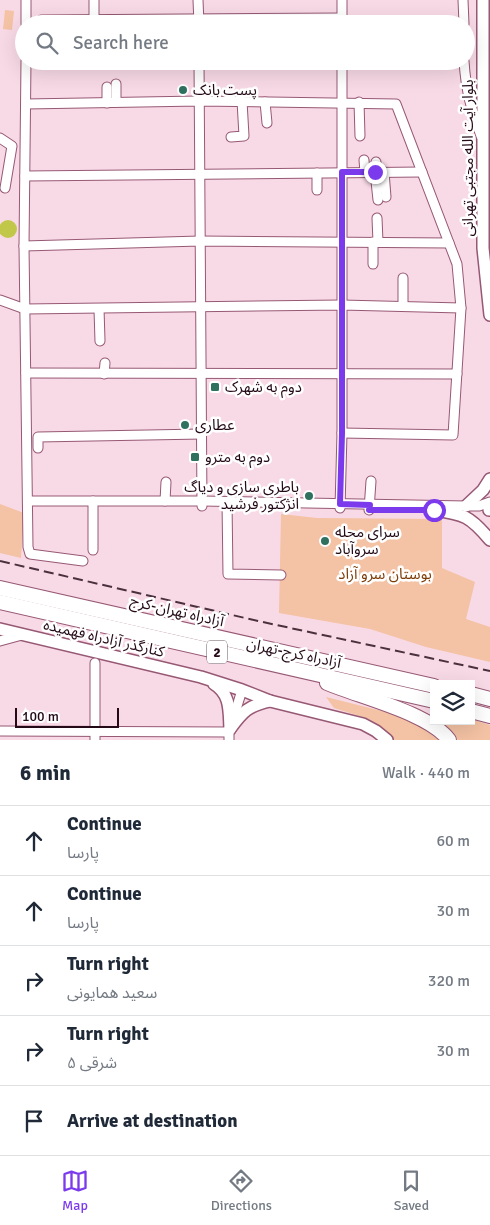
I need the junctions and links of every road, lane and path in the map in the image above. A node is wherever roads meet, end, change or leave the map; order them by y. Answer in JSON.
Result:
{"nodes":[{"id":1,"x":26,"y":0,"type":"edge"},
{"id":2,"x":94,"y":0,"type":"edge"},
{"id":3,"x":198,"y":0,"type":"edge"},
{"id":4,"x":342,"y":0,"type":"edge"},
{"id":5,"x":464,"y":0,"type":"edge"},
{"id":6,"x":483,"y":0,"type":"edge"},
{"id":7,"x":26,"y":15,"type":"edge"},
{"id":8,"x":94,"y":15,"type":"edge"},
{"id":9,"x":198,"y":15,"type":"edge"},
{"id":10,"x":342,"y":15,"type":"edge"},
{"id":11,"x":464,"y":15,"type":"edge"},
{"id":12,"x":26,"y":70,"type":"edge"},
{"id":13,"x":199,"y":70,"type":"edge"},
{"id":14,"x":342,"y":70,"type":"edge"},
{"id":15,"x":464,"y":70,"type":"edge"},
{"id":16,"x":116,"y":84,"type":"dead end"},
{"id":17,"x":107,"y":87,"type":"dead end"},
{"id":18,"x":199,"y":101,"type":"junction"},
{"id":19,"x":111,"y":102,"type":"junction"},
{"id":20,"x":242,"y":102,"type":"junction"},
{"id":21,"x":265,"y":102,"type":"junction"},
{"id":22,"x":342,"y":102,"type":"junction"},
{"id":23,"x":359,"y":102,"type":"junction"},
{"id":24,"x":26,"y":104,"type":"junction"},
{"id":25,"x":267,"y":123,"type":"dead end"},
{"id":26,"x":360,"y":136,"type":"dead end"},
{"id":27,"x":231,"y":137,"type":"dead end"},
{"id":28,"x":0,"y":138,"type":"edge"},
{"id":29,"x":482,"y":138,"type":"junction"},
{"id":30,"x":364,"y":160,"type":"dead end"},
{"id":31,"x":376,"y":162,"type":"dead end"},
{"id":32,"x":317,"y":172,"type":"junction"},
{"id":33,"x":342,"y":172,"type":"junction"},
{"id":34,"x":364,"y":172,"type":"junction"},
{"id":35,"x":379,"y":172,"type":"junction"},
{"id":36,"x":422,"y":172,"type":"junction"},
{"id":37,"x":200,"y":173,"type":"junction"},
{"id":38,"x":25,"y":176,"type":"junction"},
{"id":39,"x":4,"y":188,"type":"dead end"},
{"id":40,"x":317,"y":190,"type":"dead end"},
{"id":41,"x":382,"y":198,"type":"dead end"},
{"id":42,"x":377,"y":218,"type":"dead end"},
{"id":43,"x":200,"y":241,"type":"junction"},
{"id":44,"x":342,"y":241,"type":"junction"},
{"id":45,"x":375,"y":242,"type":"junction"},
{"id":46,"x":449,"y":243,"type":"junction"},
{"id":47,"x":24,"y":246,"type":"junction"},
{"id":48,"x":373,"y":264,"type":"dead end"},
{"id":49,"x":403,"y":278,"type":"dead end"},
{"id":50,"x":0,"y":300,"type":"edge"},
{"id":51,"x":342,"y":305,"type":"junction"},
{"id":52,"x":403,"y":306,"type":"junction"},
{"id":53,"x":201,"y":307,"type":"junction"},
{"id":54,"x":461,"y":308,"type":"junction"},
{"id":55,"x":25,"y":309,"type":"junction"},
{"id":56,"x":99,"y":309,"type":"junction"},
{"id":57,"x":490,"y":315,"type":"edge"},
{"id":58,"x":100,"y":341,"type":"dead end"},
{"id":59,"x":105,"y":363,"type":"dead end"},
{"id":60,"x":26,"y":373,"type":"junction"},
{"id":61,"x":104,"y":374,"type":"junction"},
{"id":62,"x":201,"y":374,"type":"junction"},
{"id":63,"x":342,"y":374,"type":"junction"},
{"id":64,"x":457,"y":374,"type":"junction"},
{"id":65,"x":342,"y":433,"type":"junction"},
{"id":66,"x":202,"y":434,"type":"junction"},
{"id":67,"x":38,"y":448,"type":"dead end"},
{"id":68,"x":490,"y":480,"type":"edge"},
{"id":69,"x":371,"y":481,"type":"dead end"},
{"id":70,"x":166,"y":482,"type":"dead end"},
{"id":71,"x":165,"y":501,"type":"junction"},
{"id":72,"x":28,"y":504,"type":"junction"},
{"id":73,"x":93,"y":504,"type":"junction"},
{"id":74,"x":202,"y":504,"type":"junction"},
{"id":75,"x":227,"y":504,"type":"junction"},
{"id":76,"x":466,"y":506,"type":"junction"},
{"id":77,"x":340,"y":507,"type":"junction"},
{"id":78,"x":490,"y":507,"type":"edge"},
{"id":79,"x":369,"y":508,"type":"junction"},
{"id":80,"x":434,"y":510,"type":"junction"},
{"id":81,"x":490,"y":540,"type":"edge"},
{"id":82,"x":93,"y":550,"type":"dead end"},
{"id":83,"x":83,"y":561,"type":"dead end"},
{"id":84,"x":281,"y":575,"type":"dead end"},
{"id":85,"x":0,"y":588,"type":"edge"},
{"id":86,"x":0,"y":602,"type":"edge"},
{"id":87,"x":0,"y":630,"type":"edge"},
{"id":88,"x":22,"y":635,"type":"junction"},
{"id":89,"x":0,"y":641,"type":"edge"},
{"id":90,"x":84,"y":648,"type":"junction"},
{"id":91,"x":111,"y":655,"type":"junction"},
{"id":92,"x":95,"y":663,"type":"junction"},
{"id":93,"x":302,"y":672,"type":"junction"},
{"id":94,"x":201,"y":677,"type":"junction"},
{"id":95,"x":430,"y":685,"type":"edge"},
{"id":96,"x":242,"y":690,"type":"junction"},
{"id":97,"x":475,"y":695,"type":"edge"},
{"id":98,"x":490,"y":698,"type":"edge"},
{"id":99,"x":270,"y":701,"type":"junction"},
{"id":100,"x":430,"y":701,"type":"edge"},
{"id":101,"x":475,"y":712,"type":"edge"},
{"id":102,"x":490,"y":716,"type":"edge"},
{"id":103,"x":0,"y":731,"type":"edge"},
{"id":104,"x":230,"y":734,"type":"edge"},
{"id":105,"x":95,"y":736,"type":"edge"},
{"id":106,"x":387,"y":740,"type":"edge"},
{"id":107,"x":449,"y":740,"type":"edge"}],
"edges":[{"from":1,"to":7,"type":"street"},
{"from":2,"to":8,"type":"street"},
{"from":3,"to":9,"type":"street"},
{"from":4,"to":10,"type":"street"},
{"from":5,"to":11,"type":"street"},
{"from":6,"to":29,"type":"main road","name":"بلوار آیت الله مجتبی تهرانی"},
{"from":12,"to":24,"type":"street"},
{"from":13,"to":18,"type":"street"},
{"from":14,"to":22,"type":"street"},
{"from":15,"to":29,"type":"street"},
{"from":16,"to":19,"type":"street"},
{"from":17,"to":19,"type":"street"},
{"from":18,"to":19,"type":"street"},
{"from":18,"to":20,"type":"street"},
{"from":18,"to":37,"type":"street"},
{"from":19,"to":24,"type":"street"},
{"from":20,"to":21,"type":"street"},
{"from":20,"to":27,"type":"street"},
{"from":21,"to":22,"type":"street"},
{"from":21,"to":25,"type":"street"},
{"from":22,"to":23,"type":"street"},
{"from":22,"to":33,"type":"street"},
{"from":23,"to":26,"type":"street"},
{"from":23,"to":36,"type":"street"},
{"from":24,"to":38,"type":"street"},
{"from":28,"to":39,"type":"street"},
{"from":29,"to":57,"type":"main road","name":"بلوار آیت الله مجتبی تهرانی"},
{"from":30,"to":34,"type":"street"},
{"from":31,"to":35,"type":"street"},
{"from":32,"to":33,"type":"street"},
{"from":32,"to":37,"type":"street"},
{"from":32,"to":40,"type":"street"},
{"from":33,"to":34,"type":"street"},
{"from":33,"to":44,"type":"street"},
{"from":34,"to":35,"type":"street"},
{"from":35,"to":36,"type":"street"},
{"from":35,"to":41,"type":"street"},
{"from":36,"to":46,"type":"street"},
{"from":37,"to":38,"type":"street"},
{"from":37,"to":43,"type":"street"},
{"from":38,"to":47,"type":"street"},
{"from":42,"to":45,"type":"street"},
{"from":43,"to":44,"type":"street"},
{"from":43,"to":47,"type":"street"},
{"from":43,"to":53,"type":"street"},
{"from":44,"to":45,"type":"street"},
{"from":44,"to":51,"type":"street"},
{"from":45,"to":46,"type":"street"},
{"from":45,"to":48,"type":"street"},
{"from":46,"to":54,"type":"street"},
{"from":47,"to":55,"type":"street"},
{"from":49,"to":52,"type":"street"},
{"from":50,"to":55,"type":"street"},
{"from":51,"to":52,"type":"street"},
{"from":51,"to":53,"type":"street"},
{"from":51,"to":63,"type":"street"},
{"from":52,"to":54,"type":"street"},
{"from":53,"to":56,"type":"street"},
{"from":53,"to":62,"type":"street"},
{"from":54,"to":64,"type":"street"},
{"from":55,"to":56,"type":"street"},
{"from":55,"to":60,"type":"street"},
{"from":56,"to":58,"type":"street"},
{"from":59,"to":61,"type":"street"},
{"from":60,"to":61,"type":"street"},
{"from":60,"to":72,"type":"street"},
{"from":61,"to":62,"type":"street"},
{"from":62,"to":63,"type":"street"},
{"from":62,"to":66,"type":"street"},
{"from":63,"to":64,"type":"street"},
{"from":63,"to":65,"type":"street"},
{"from":64,"to":65,"type":"street"},
{"from":65,"to":77,"type":"street"},
{"from":66,"to":67,"type":"street"},
{"from":66,"to":74,"type":"street"},
{"from":68,"to":76,"type":"main road"},
{"from":69,"to":79,"type":"street"},
{"from":70,"to":71,"type":"street"},
{"from":71,"to":73,"type":"street"},
{"from":71,"to":74,"type":"street"},
{"from":72,"to":73,"type":"street"},
{"from":72,"to":83,"type":"street"},
{"from":73,"to":74,"type":"street"},
{"from":73,"to":82,"type":"street"},
{"from":74,"to":75,"type":"street"},
{"from":75,"to":77,"type":"street"},
{"from":75,"to":84,"type":"street"},
{"from":76,"to":78,"type":"street"},
{"from":76,"to":79,"type":"street"},
{"from":77,"to":79,"type":"street"},
{"from":78,"to":80,"type":"street"},
{"from":79,"to":80,"type":"street"},
{"from":80,"to":81,"type":"main road"},
{"from":85,"to":95,"type":"highway","name":"آزادراه تهران-کرج","number":"2"},
{"from":86,"to":93,"type":"highway","name":"آزادراه کرج-تهران","number":"2"},
{"from":87,"to":88,"type":"main road","name":"کنارگذر آزادراه فهمیده"},
{"from":88,"to":89,"type":"street"},
{"from":88,"to":90,"type":"main road","name":"کنارگذر آزادراه فهمیده"},
{"from":90,"to":91,"type":"main road","name":"کنارگذر آزادراه فهمیده"},
{"from":90,"to":92,"type":"street"},
{"from":91,"to":92,"type":"street"},
{"from":91,"to":94,"type":"main road","name":"کنارگذر آزادراه فهمیده"},
{"from":92,"to":105,"type":"street"},
{"from":93,"to":100,"type":"highway","name":"آزادراه کرج-تهران","number":"2"},
{"from":93,"to":107,"type":"highway"},
{"from":94,"to":96,"type":"main road","name":"کنارگذر آزادراه فهمیده"},
{"from":94,"to":104,"type":"main road"},
{"from":96,"to":99,"type":"main road","name":"کنارگذر آزادراه فهمیده"},
{"from":96,"to":104,"type":"street"},
{"from":97,"to":98,"type":"highway"},
{"from":99,"to":104,"type":"main road"},
{"from":99,"to":106,"type":"main road","name":"کنارگذر آزادراه فهمیده"},
{"from":101,"to":102,"type":"highway"},
{"from":103,"to":105,"type":"street"},
{"from":104,"to":105,"type":"street"}]}
